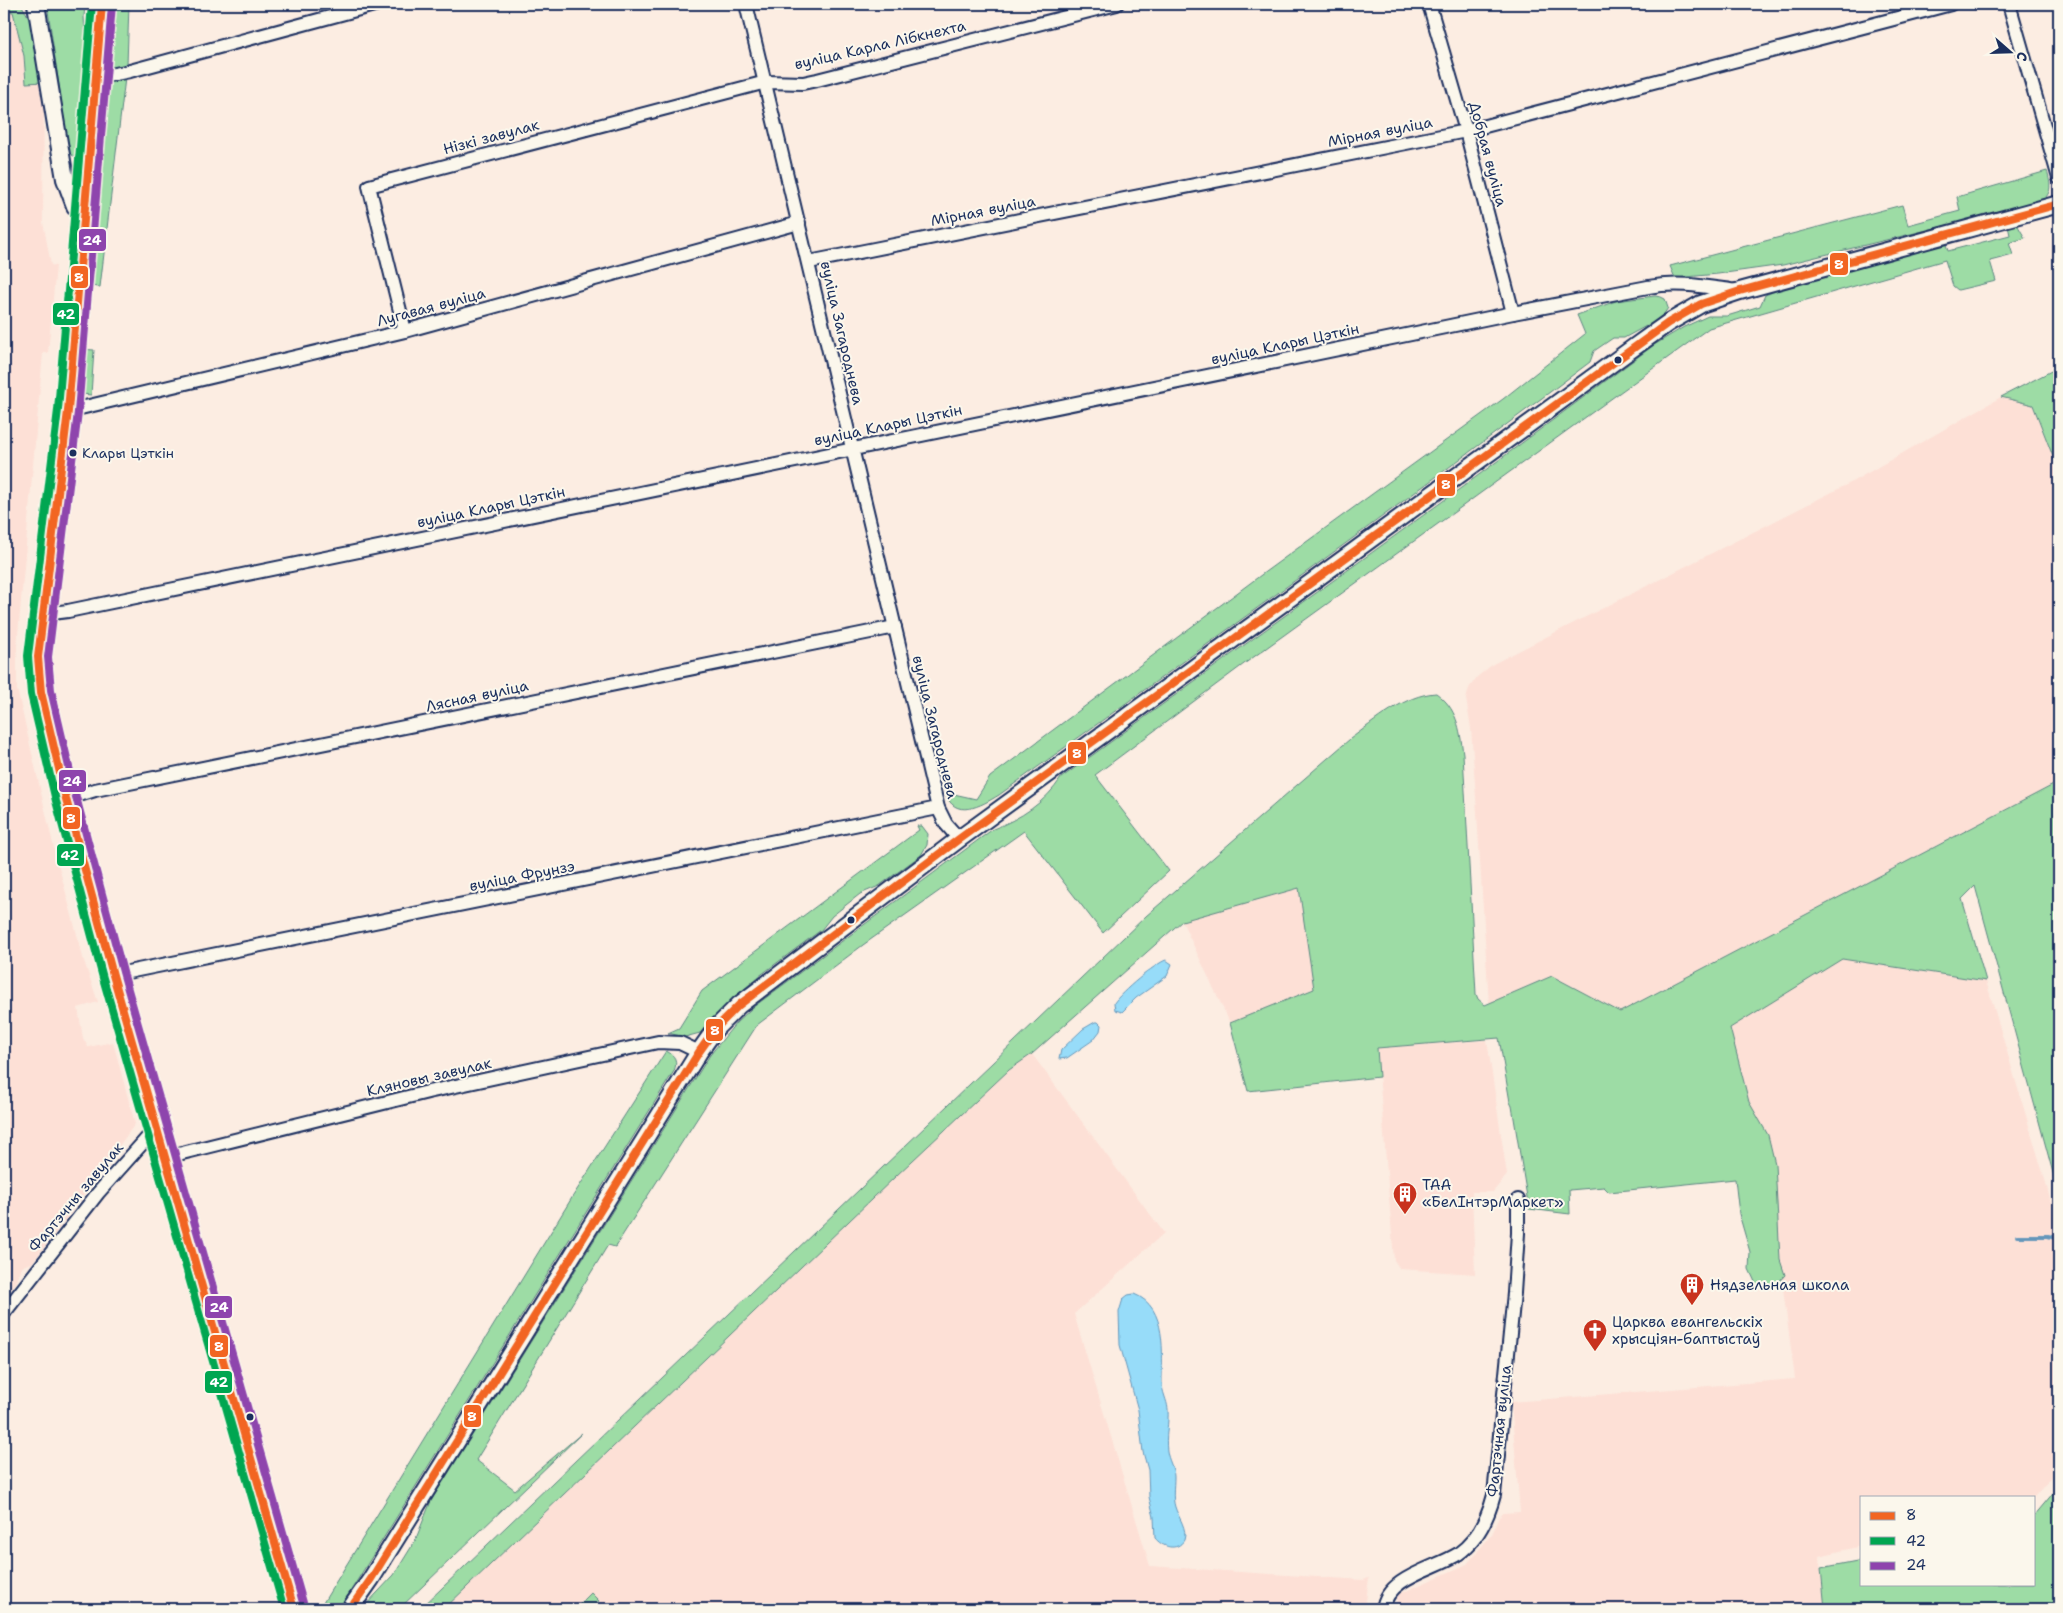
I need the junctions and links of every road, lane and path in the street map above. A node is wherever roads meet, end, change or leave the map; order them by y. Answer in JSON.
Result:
{"nodes":[{"id":1,"x":36,"y":4,"type":"edge"},
{"id":2,"x":102,"y":4,"type":"edge"},
{"id":3,"x":378,"y":4,"type":"edge"},
{"id":4,"x":746,"y":4,"type":"edge"},
{"id":5,"x":1118,"y":4,"type":"edge"},
{"id":6,"x":1429,"y":4,"type":"edge"},
{"id":7,"x":1951,"y":4,"type":"edge"},
{"id":8,"x":2009,"y":4,"type":"edge"},
{"id":9,"x":95,"y":78,"type":"junction"},
{"id":10,"x":766,"y":82,"type":"junction"},
{"id":11,"x":1466,"y":131,"type":"junction"},
{"id":12,"x":2059,"y":178,"type":"edge"},
{"id":13,"x":2059,"y":204,"type":"edge"},
{"id":14,"x":84,"y":214,"type":"junction"},
{"id":15,"x":800,"y":223,"type":"junction"},
{"id":16,"x":809,"y":262,"type":"junction"},
{"id":17,"x":1740,"y":291,"type":"junction"},
{"id":18,"x":1513,"y":312,"type":"junction"},
{"id":19,"x":405,"y":331,"type":"junction"},
{"id":20,"x":68,"y":411,"type":"junction"},
{"id":21,"x":853,"y":448,"type":"junction"},
{"id":22,"x":44,"y":614,"type":"junction"},
{"id":23,"x":895,"y":627,"type":"junction"},
{"id":24,"x":66,"y":800,"type":"junction"},
{"id":25,"x":938,"y":808,"type":"junction"},
{"id":26,"x":959,"y":839,"type":"junction"},
{"id":27,"x":113,"y":975,"type":"junction"},
{"id":28,"x":699,"y":1052,"type":"junction"},
{"id":29,"x":156,"y":1128,"type":"junction"},
{"id":30,"x":166,"y":1157,"type":"junction"},
{"id":31,"x":1518,"y":1200,"type":"dead end"},
{"id":32,"x":4,"y":1313,"type":"edge"},
{"id":33,"x":294,"y":1609,"type":"edge"},
{"id":34,"x":350,"y":1609,"type":"edge"},
{"id":35,"x":1383,"y":1609,"type":"edge"}],
"edges":[{"from":1,"to":14,"type":"street"},
{"from":2,"to":9,"type":"main road"},
{"from":3,"to":9,"type":"street"},
{"from":4,"to":10,"type":"street","name":"вуліца Загароднева"},
{"from":5,"to":10,"type":"street","name":"вуліца Карла Лібкнехта"},
{"from":6,"to":11,"type":"street","name":"Добрая вуліца"},
{"from":7,"to":11,"type":"street","name":"Мірная вуліца"},
{"from":8,"to":12,"type":"street"},
{"from":9,"to":14,"type":"main road"},
{"from":10,"to":15,"type":"street","name":"вуліца Загароднева"},
{"from":10,"to":19,"type":"street","name":"Нізкі завулак"},
{"from":11,"to":16,"type":"street","name":"Мірная вуліца"},
{"from":11,"to":18,"type":"street","name":"Добрая вуліца"},
{"from":13,"to":17,"type":"street"},
{"from":14,"to":20,"type":"main road"},
{"from":15,"to":16,"type":"street","name":"вуліца Загароднева"},
{"from":15,"to":19,"type":"street","name":"Лугавая вуліца"},
{"from":16,"to":21,"type":"street","name":"вуліца Загароднева"},
{"from":17,"to":18,"type":"street","name":"вуліца Клары Цэткін"},
{"from":17,"to":26,"type":"street"},
{"from":18,"to":21,"type":"street","name":"вуліца Клары Цэткін"},
{"from":19,"to":20,"type":"street","name":"Лугавая вуліца"},
{"from":20,"to":22,"type":"main road"},
{"from":21,"to":22,"type":"street","name":"вуліца Клары Цэткін"},
{"from":21,"to":23,"type":"street","name":"вуліца Загароднева"},
{"from":22,"to":24,"type":"main road"},
{"from":23,"to":24,"type":"street","name":"Лясная вуліца"},
{"from":23,"to":25,"type":"street","name":"вуліца Загароднева"},
{"from":24,"to":27,"type":"main road"},
{"from":25,"to":26,"type":"street","name":"вуліца Загароднева"},
{"from":25,"to":27,"type":"street","name":"вуліца Фрунзэ"},
{"from":26,"to":28,"type":"street"},
{"from":27,"to":29,"type":"main road"},
{"from":28,"to":30,"type":"street","name":"Кляновы завулак"},
{"from":28,"to":34,"type":"street"},
{"from":29,"to":30,"type":"main road"},
{"from":29,"to":32,"type":"street","name":"Фартэчны завулак"},
{"from":30,"to":33,"type":"main road"},
{"from":31,"to":35,"type":"street","name":"Фартэчная вуліца"}]}
